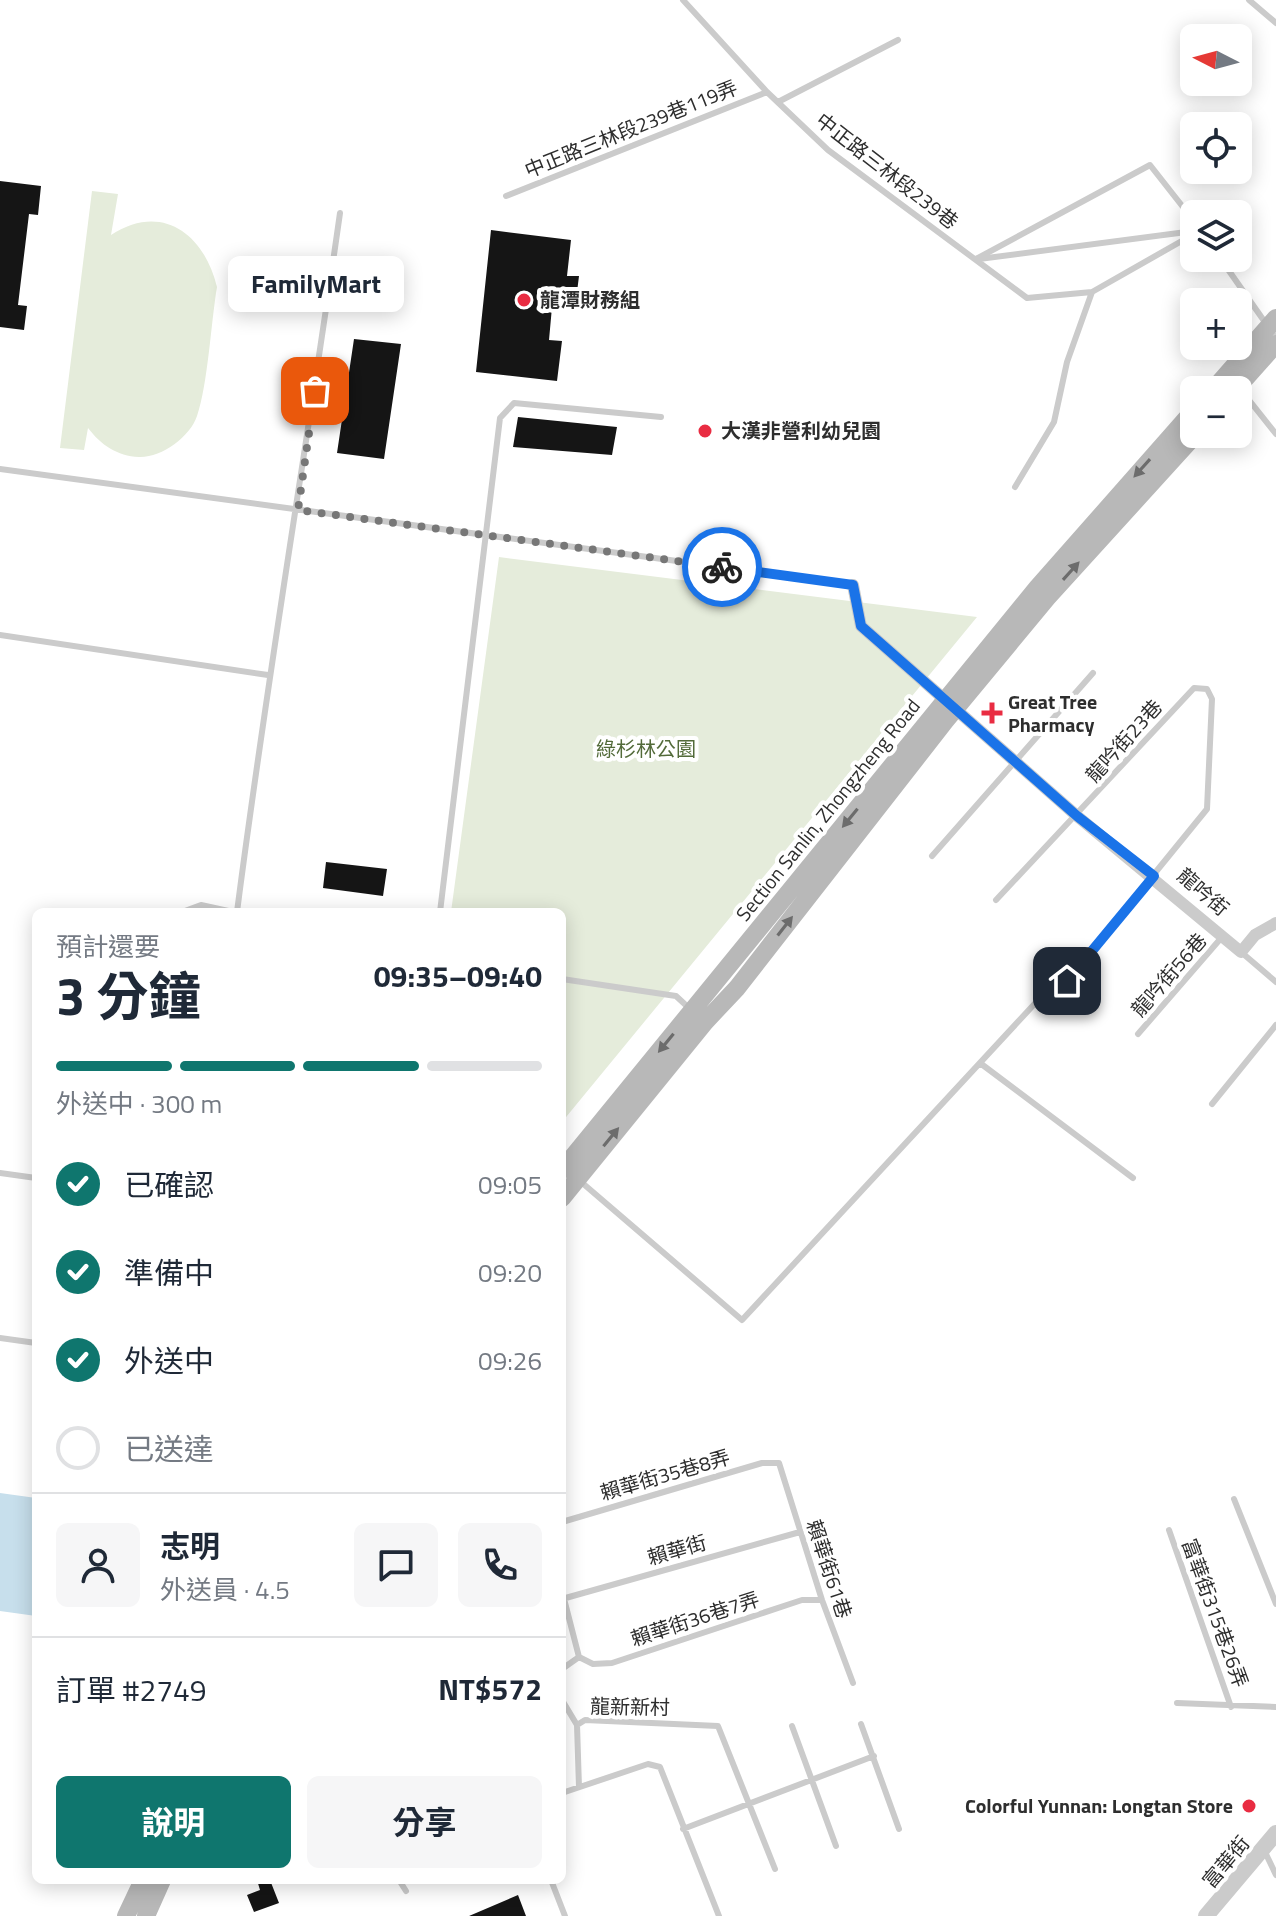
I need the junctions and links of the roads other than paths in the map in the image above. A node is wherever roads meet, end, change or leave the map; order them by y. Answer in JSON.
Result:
{"nodes":[{"id":1,"x":683,"y":0,"type":"edge"},
{"id":2,"x":1249,"y":0,"type":"edge"},
{"id":3,"x":1276,"y":23,"type":"edge"},
{"id":4,"x":898,"y":40,"type":"dead end"},
{"id":5,"x":767,"y":92,"type":"junction"},
{"id":6,"x":778,"y":102,"type":"junction"},
{"id":7,"x":506,"y":196,"type":"dead end"},
{"id":8,"x":1180,"y":203,"type":"edge"},
{"id":9,"x":340,"y":213,"type":"dead end"},
{"id":10,"x":1180,"y":234,"type":"edge"},
{"id":11,"x":1180,"y":240,"type":"edge"},
{"id":12,"x":976,"y":259,"type":"junction"},
{"id":13,"x":1230,"y":272,"type":"edge"},
{"id":14,"x":1092,"y":292,"type":"junction"},
{"id":15,"x":1274,"y":332,"type":"edge"},
{"id":16,"x":1239,"y":376,"type":"edge"},
{"id":17,"x":1252,"y":406,"type":"edge"},
{"id":18,"x":661,"y":417,"type":"dead end"},
{"id":19,"x":1180,"y":426,"type":"edge"},
{"id":20,"x":1276,"y":434,"type":"edge"},
{"id":21,"x":1183,"y":448,"type":"edge"},
{"id":22,"x":0,"y":469,"type":"edge"},
{"id":23,"x":1015,"y":487,"type":"dead end"},
{"id":24,"x":298,"y":510,"type":"junction"},
{"id":25,"x":485,"y":534,"type":"junction"},
{"id":26,"x":853,"y":585,"type":"joint"},
{"id":27,"x":0,"y":635,"type":"edge"},
{"id":28,"x":1093,"y":673,"type":"dead end"},
{"id":29,"x":268,"y":675,"type":"junction"},
{"id":30,"x":950,"y":706,"type":"junction"},
{"id":31,"x":1015,"y":762,"type":"junction"},
{"id":32,"x":1077,"y":816,"type":"junction"},
{"id":33,"x":932,"y":856,"type":"dead end"},
{"id":34,"x":1154,"y":876,"type":"junction"},
{"id":35,"x":996,"y":900,"type":"dead end"},
{"id":36,"x":193,"y":908,"type":"edge"},
{"id":37,"x":216,"y":908,"type":"edge"},
{"id":38,"x":236,"y":908,"type":"edge"},
{"id":39,"x":440,"y":908,"type":"edge"},
{"id":40,"x":1276,"y":923,"type":"edge"},
{"id":41,"x":1223,"y":936,"type":"junction"},
{"id":42,"x":1241,"y":952,"type":"junction"},
{"id":43,"x":566,"y":980,"type":"edge"},
{"id":44,"x":1067,"y":981,"type":"dead end"},
{"id":45,"x":1276,"y":982,"type":"edge"},
{"id":46,"x":1052,"y":985,"type":"dead end"},
{"id":47,"x":699,"y":1016,"type":"junction"},
{"id":48,"x":1276,"y":1025,"type":"edge"},
{"id":49,"x":1138,"y":1034,"type":"dead end"},
{"id":50,"x":980,"y":1063,"type":"junction"},
{"id":51,"x":1212,"y":1104,"type":"dead end"},
{"id":52,"x":0,"y":1173,"type":"edge"},
{"id":53,"x":570,"y":1175,"type":"edge"},
{"id":54,"x":32,"y":1177,"type":"edge"},
{"id":55,"x":1133,"y":1178,"type":"dead end"},
{"id":56,"x":0,"y":1338,"type":"edge"},
{"id":57,"x":32,"y":1342,"type":"edge"},
{"id":58,"x":779,"y":1463,"type":"joint"},
{"id":59,"x":1234,"y":1499,"type":"dead end"},
{"id":60,"x":566,"y":1521,"type":"edge"},
{"id":61,"x":1169,"y":1530,"type":"dead end"},
{"id":62,"x":800,"y":1532,"type":"junction"},
{"id":63,"x":566,"y":1595,"type":"edge"},
{"id":64,"x":822,"y":1600,"type":"junction"},
{"id":65,"x":1276,"y":1604,"type":"edge"},
{"id":66,"x":566,"y":1607,"type":"edge"},
{"id":67,"x":579,"y":1657,"type":"junction"},
{"id":68,"x":566,"y":1666,"type":"edge"},
{"id":69,"x":853,"y":1683,"type":"dead end"},
{"id":70,"x":1177,"y":1703,"type":"dead end"},
{"id":71,"x":566,"y":1707,"type":"edge"},
{"id":72,"x":1231,"y":1707,"type":"junction"},
{"id":73,"x":1276,"y":1707,"type":"edge"},
{"id":74,"x":861,"y":1724,"type":"dead end"},
{"id":75,"x":577,"y":1725,"type":"junction"},
{"id":76,"x":792,"y":1726,"type":"dead end"},
{"id":77,"x":874,"y":1756,"type":"junction"},
{"id":78,"x":811,"y":1778,"type":"junction"},
{"id":79,"x":579,"y":1787,"type":"junction"},
{"id":80,"x":566,"y":1792,"type":"edge"},
{"id":81,"x":747,"y":1803,"type":"junction"},
{"id":82,"x":683,"y":1829,"type":"junction"},
{"id":83,"x":899,"y":1829,"type":"dead end"},
{"id":84,"x":1276,"y":1833,"type":"edge"},
{"id":85,"x":836,"y":1846,"type":"dead end"},
{"id":86,"x":1263,"y":1849,"type":"junction"},
{"id":87,"x":775,"y":1869,"type":"dead end"},
{"id":88,"x":1276,"y":1875,"type":"edge"},
{"id":89,"x":141,"y":1884,"type":"edge"},
{"id":90,"x":160,"y":1884,"type":"edge"},
{"id":91,"x":402,"y":1884,"type":"edge"},
{"id":92,"x":553,"y":1884,"type":"edge"},
{"id":93,"x":406,"y":1891,"type":"dead end"},
{"id":94,"x":126,"y":1916,"type":"edge"},
{"id":95,"x":146,"y":1916,"type":"edge"},
{"id":96,"x":565,"y":1916,"type":"edge"},
{"id":97,"x":719,"y":1916,"type":"edge"},
{"id":98,"x":1206,"y":1916,"type":"edge"}],
"edges":[{"from":1,"to":5,"type":"lane","name":"中正路三林段239巷"},
{"from":2,"to":3,"type":"lane"},
{"from":4,"to":6,"type":"lane"},
{"from":5,"to":6,"type":"lane","name":"中正路三林段239巷"},
{"from":5,"to":7,"type":"lane","name":"中正路三林段239巷119弄"},
{"from":6,"to":12,"type":"lane","name":"中正路三林段239巷"},
{"from":8,"to":12,"type":"lane"},
{"from":9,"to":24,"type":"lane"},
{"from":10,"to":12,"type":"lane","name":"中正路三林段239巷"},
{"from":11,"to":14,"type":"lane","name":"中正路三林段239巷"},
{"from":12,"to":14,"type":"lane","name":"中正路三林段239巷"},
{"from":13,"to":15,"type":"lane"},
{"from":14,"to":23,"type":"lane"},
{"from":15,"to":16,"type":"main road"},
{"from":17,"to":20,"type":"lane"},
{"from":18,"to":25,"type":"lane"},
{"from":19,"to":30,"type":"main road","name":"Section Sanlin, Zhongzheng Road","one_way":true},
{"from":30,"to":21,"type":"main road","name":"Section Sanlin, Zhongzheng Road","one_way":true},
{"from":22,"to":24,"type":"lane"},
{"from":24,"to":25,"type":"lane"},
{"from":24,"to":29,"type":"lane"},
{"from":25,"to":26,"type":"lane"},
{"from":25,"to":39,"type":"lane"},
{"from":26,"to":30,"type":"street","name":"龍吟街"},
{"from":27,"to":29,"type":"lane"},
{"from":28,"to":31,"type":"lane"},
{"from":29,"to":38,"type":"lane"},
{"from":30,"to":31,"type":"street","name":"龍吟街"},
{"from":30,"to":47,"type":"main road","name":"Section Sanlin, Zhongzheng Road","one_way":true},
{"from":47,"to":30,"type":"main road","name":"Section Sanlin, Zhongzheng Road","one_way":true},
{"from":31,"to":32,"type":"street","name":"龍吟街"},
{"from":31,"to":33,"type":"lane"},
{"from":32,"to":34,"type":"street","name":"龍吟街"},
{"from":32,"to":34,"type":"lane","name":"龍吟街23巷"},
{"from":32,"to":35,"type":"lane","name":"龍吟街23巷"},
{"from":34,"to":41,"type":"street","name":"龍吟街"},
{"from":34,"to":44,"type":"lane"},
{"from":36,"to":37,"type":"lane"},
{"from":40,"to":42,"type":"street"},
{"from":41,"to":42,"type":"street","name":"龍吟街"},
{"from":41,"to":49,"type":"lane","name":"龍吟街56巷"},
{"from":42,"to":45,"type":"lane"},
{"from":43,"to":47,"type":"lane"},
{"from":46,"to":50,"type":"lane"},
{"from":47,"to":53,"type":"main road"},
{"from":48,"to":51,"type":"lane"},
{"from":50,"to":53,"type":"lane"},
{"from":50,"to":55,"type":"lane"},
{"from":52,"to":54,"type":"lane"},
{"from":56,"to":57,"type":"lane"},
{"from":58,"to":60,"type":"lane","name":"賴華街35巷8弄"},
{"from":58,"to":62,"type":"lane","name":"賴華街61巷"},
{"from":59,"to":65,"type":"lane"},
{"from":61,"to":72,"type":"lane","name":"富華街315巷26弄"},
{"from":62,"to":63,"type":"lane","name":"賴華街"},
{"from":62,"to":64,"type":"lane","name":"賴華街61巷"},
{"from":64,"to":67,"type":"lane","name":"賴華街36巷7弄"},
{"from":64,"to":69,"type":"lane","name":"賴華街61巷"},
{"from":66,"to":67,"type":"lane"},
{"from":67,"to":68,"type":"lane"},
{"from":70,"to":72,"type":"lane"},
{"from":71,"to":75,"type":"lane"},
{"from":72,"to":73,"type":"lane"},
{"from":74,"to":77,"type":"lane"},
{"from":75,"to":79,"type":"lane","name":"龍新新村"},
{"from":75,"to":81,"type":"lane","name":"龍新新村"},
{"from":76,"to":78,"type":"lane"},
{"from":77,"to":78,"type":"lane"},
{"from":77,"to":83,"type":"lane"},
{"from":78,"to":81,"type":"lane"},
{"from":78,"to":85,"type":"lane"},
{"from":79,"to":80,"type":"lane"},
{"from":79,"to":82,"type":"lane"},
{"from":81,"to":82,"type":"lane"},
{"from":81,"to":87,"type":"lane","name":"龍新新村"},
{"from":82,"to":97,"type":"lane"},
{"from":84,"to":86,"type":"street","name":"富華街"},
{"from":86,"to":88,"type":"lane"},
{"from":86,"to":98,"type":"street","name":"富華街"},
{"from":89,"to":94,"type":"main road"},
{"from":90,"to":95,"type":"main road"},
{"from":91,"to":93,"type":"lane"},
{"from":92,"to":96,"type":"lane"}]}
